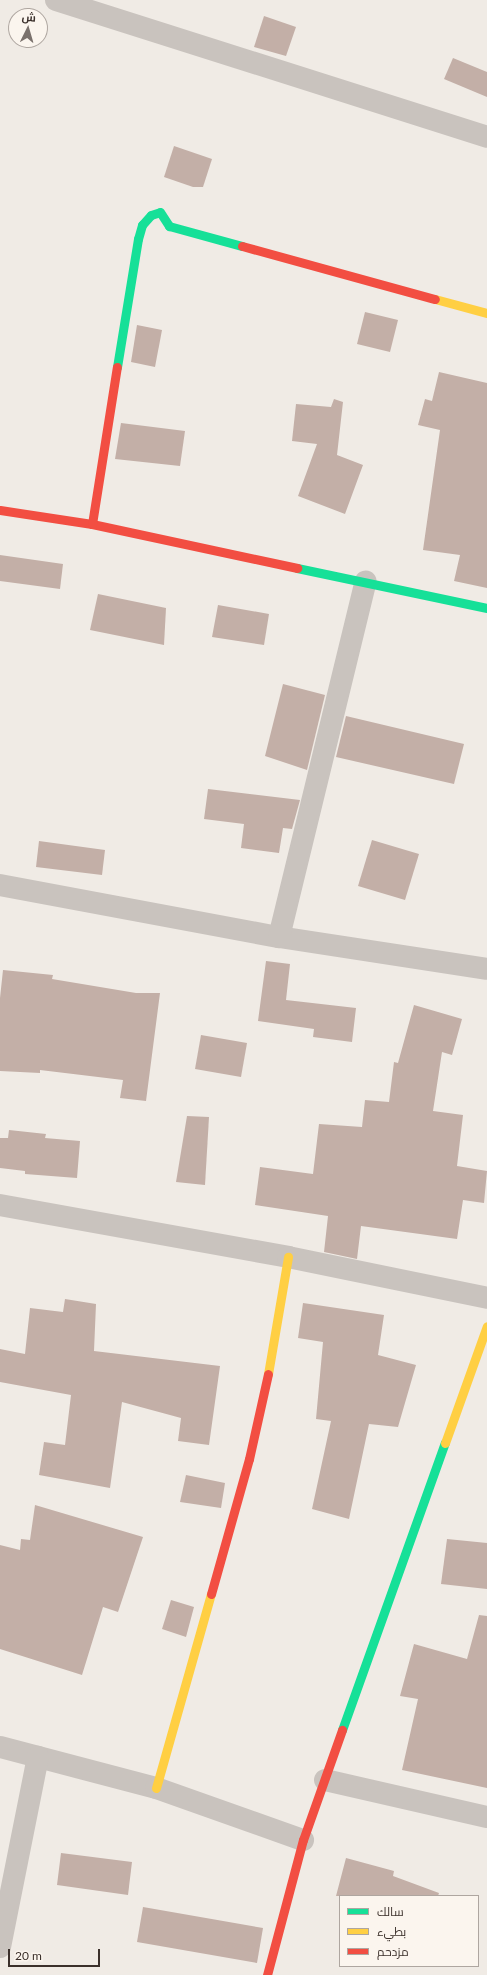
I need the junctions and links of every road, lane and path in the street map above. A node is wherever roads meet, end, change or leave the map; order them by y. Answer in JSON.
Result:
{"nodes":[{"id":1,"x":56,"y":0,"type":"edge"},
{"id":2,"x":487,"y":137,"type":"edge"},
{"id":3,"x":487,"y":313,"type":"edge"},
{"id":4,"x":0,"y":510,"type":"edge"},
{"id":5,"x":92,"y":524,"type":"junction"},
{"id":6,"x":366,"y":581,"type":"junction"},
{"id":7,"x":487,"y":608,"type":"edge"},
{"id":8,"x":0,"y":885,"type":"edge"},
{"id":9,"x":279,"y":937,"type":"junction"},
{"id":10,"x":487,"y":969,"type":"edge"},
{"id":11,"x":0,"y":1204,"type":"edge"},
{"id":12,"x":288,"y":1257,"type":"junction"},
{"id":13,"x":487,"y":1298,"type":"edge"},
{"id":14,"x":487,"y":1326,"type":"edge"},
{"id":15,"x":0,"y":1747,"type":"edge"},
{"id":16,"x":38,"y":1757,"type":"junction"},
{"id":17,"x":325,"y":1780,"type":"junction"},
{"id":18,"x":156,"y":1788,"type":"junction"},
{"id":19,"x":487,"y":1817,"type":"edge"},
{"id":20,"x":303,"y":1840,"type":"junction"},
{"id":21,"x":0,"y":1947,"type":"edge"},
{"id":22,"x":267,"y":1975,"type":"edge"}],
"edges":[{"from":1,"to":2,"type":"street"},
{"from":3,"to":5,"type":"street"},
{"from":4,"to":5,"type":"street"},
{"from":5,"to":6,"type":"street"},
{"from":6,"to":7,"type":"street"},
{"from":6,"to":9,"type":"street"},
{"from":8,"to":9,"type":"street"},
{"from":9,"to":10,"type":"street"},
{"from":11,"to":12,"type":"street"},
{"from":12,"to":13,"type":"street"},
{"from":12,"to":18,"type":"street"},
{"from":14,"to":17,"type":"street"},
{"from":15,"to":16,"type":"street"},
{"from":16,"to":18,"type":"street"},
{"from":16,"to":21,"type":"street"},
{"from":17,"to":19,"type":"street"},
{"from":17,"to":20,"type":"street"},
{"from":18,"to":20,"type":"street"},
{"from":20,"to":22,"type":"street"}]}
